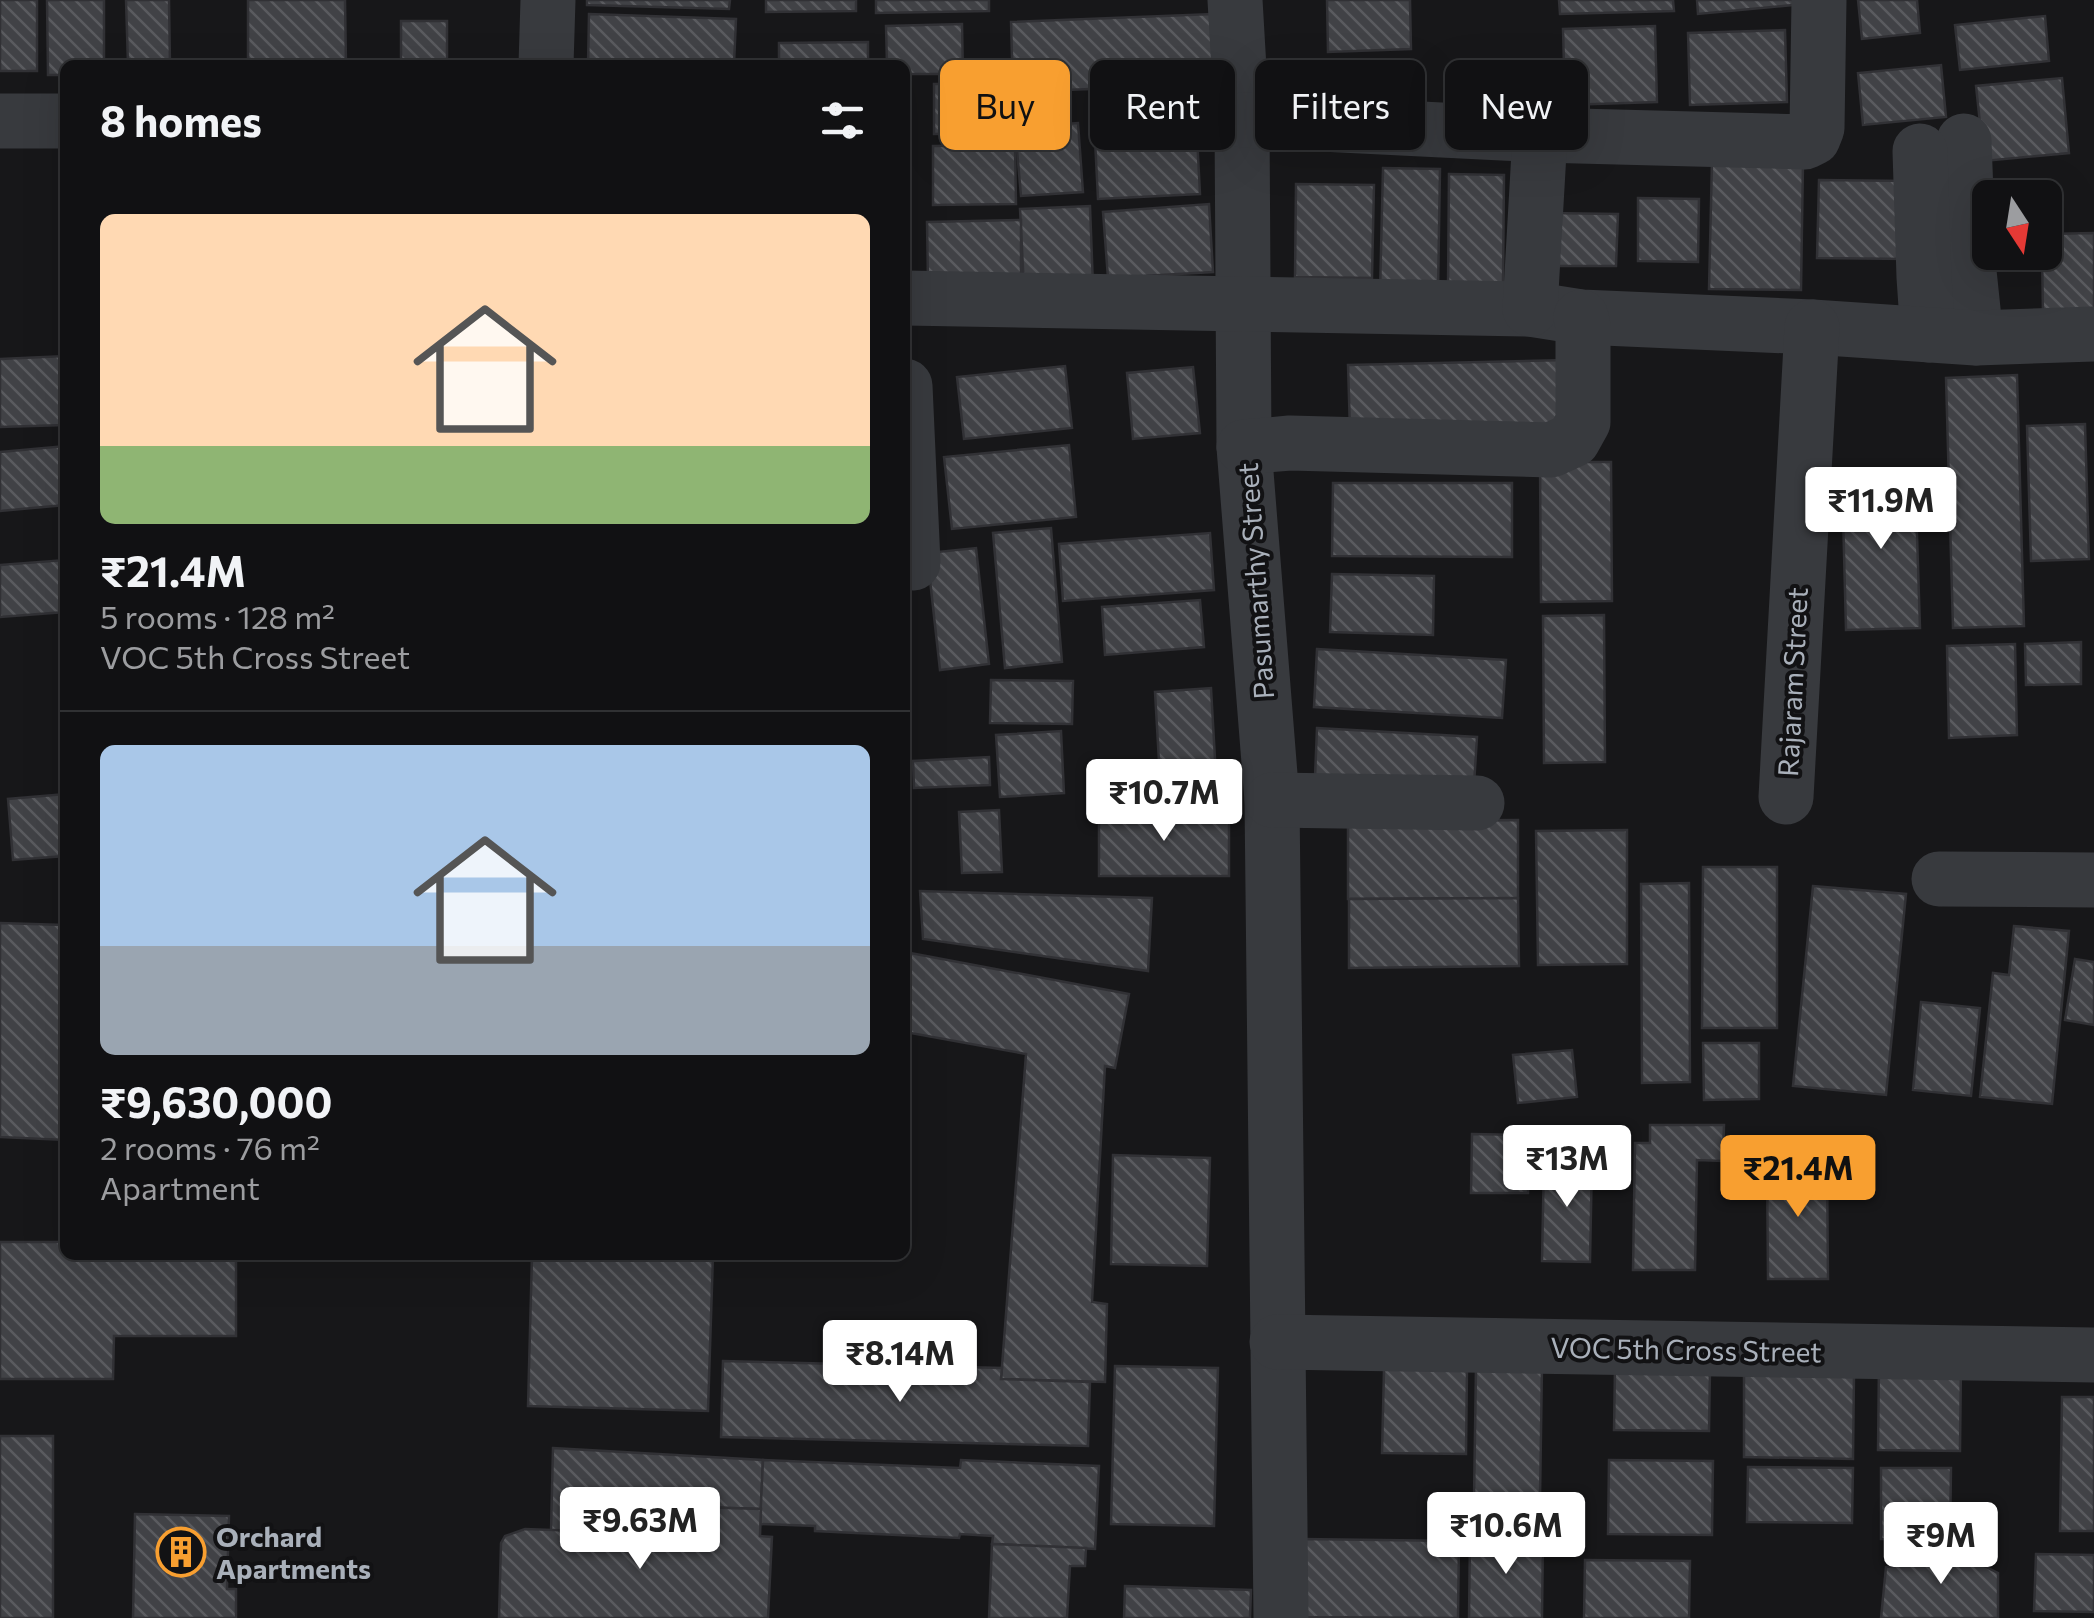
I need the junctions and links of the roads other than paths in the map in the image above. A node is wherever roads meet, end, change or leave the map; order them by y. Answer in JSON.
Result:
{"nodes":[{"id":1,"x":548,"y":0,"type":"edge"},
{"id":2,"x":1235,"y":0,"type":"edge"},
{"id":3,"x":1820,"y":0,"type":"edge"},
{"id":4,"x":546,"y":60,"type":"edge"},
{"id":5,"x":1242,"y":120,"type":"junction"},
{"id":6,"x":0,"y":121,"type":"edge"},
{"id":7,"x":60,"y":121,"type":"edge"},
{"id":8,"x":1445,"y":130,"type":"edge"},
{"id":9,"x":1588,"y":136,"type":"edge"},
{"id":10,"x":1942,"y":146,"type":"dead end"},
{"id":11,"x":1541,"y":150,"type":"edge"},
{"id":12,"x":910,"y":298,"type":"edge"},
{"id":13,"x":1243,"y":304,"type":"junction"},
{"id":14,"x":1555,"y":313,"type":"junction"},
{"id":15,"x":1812,"y":327,"type":"junction"},
{"id":16,"x":2094,"y":334,"type":"edge"},
{"id":17,"x":1952,"y":337,"type":"junction"},
{"id":18,"x":1244,"y":447,"type":"junction"},
{"id":19,"x":910,"y":497,"type":"edge"},
{"id":20,"x":913,"y":564,"type":"dead end"},
{"id":21,"x":1786,"y":797,"type":"dead end"},
{"id":22,"x":1272,"y":800,"type":"junction"},
{"id":23,"x":1477,"y":803,"type":"dead end"},
{"id":24,"x":1939,"y":879,"type":"dead end"},
{"id":25,"x":2094,"y":880,"type":"edge"},
{"id":26,"x":1278,"y":1342,"type":"junction"},
{"id":27,"x":2094,"y":1354,"type":"edge"},
{"id":28,"x":1281,"y":1618,"type":"edge"}],
"edges":[{"from":1,"to":4,"type":"street"},
{"from":2,"to":5,"type":"street","name":"Pasumarthy Street"},
{"from":3,"to":9,"type":"street"},
{"from":5,"to":8,"type":"street"},
{"from":5,"to":13,"type":"street","name":"Pasumarthy Street"},
{"from":6,"to":7,"type":"street"},
{"from":10,"to":17,"type":"street"},
{"from":11,"to":14,"type":"street"},
{"from":12,"to":13,"type":"street"},
{"from":13,"to":14,"type":"street"},
{"from":13,"to":18,"type":"street","name":"Pasumarthy Street"},
{"from":14,"to":15,"type":"street"},
{"from":14,"to":18,"type":"street"},
{"from":15,"to":17,"type":"street"},
{"from":15,"to":21,"type":"street","name":"Rajaram Street"},
{"from":16,"to":17,"type":"street"},
{"from":18,"to":22,"type":"street","name":"Pasumarthy Street"},
{"from":19,"to":20,"type":"street"},
{"from":22,"to":23,"type":"street"},
{"from":22,"to":26,"type":"street","name":"Pasumarthy Street"},
{"from":24,"to":25,"type":"street"},
{"from":26,"to":27,"type":"street","name":"VOC 5th Cross Street"},
{"from":26,"to":28,"type":"street","name":"Pasumarthy Street"}]}
